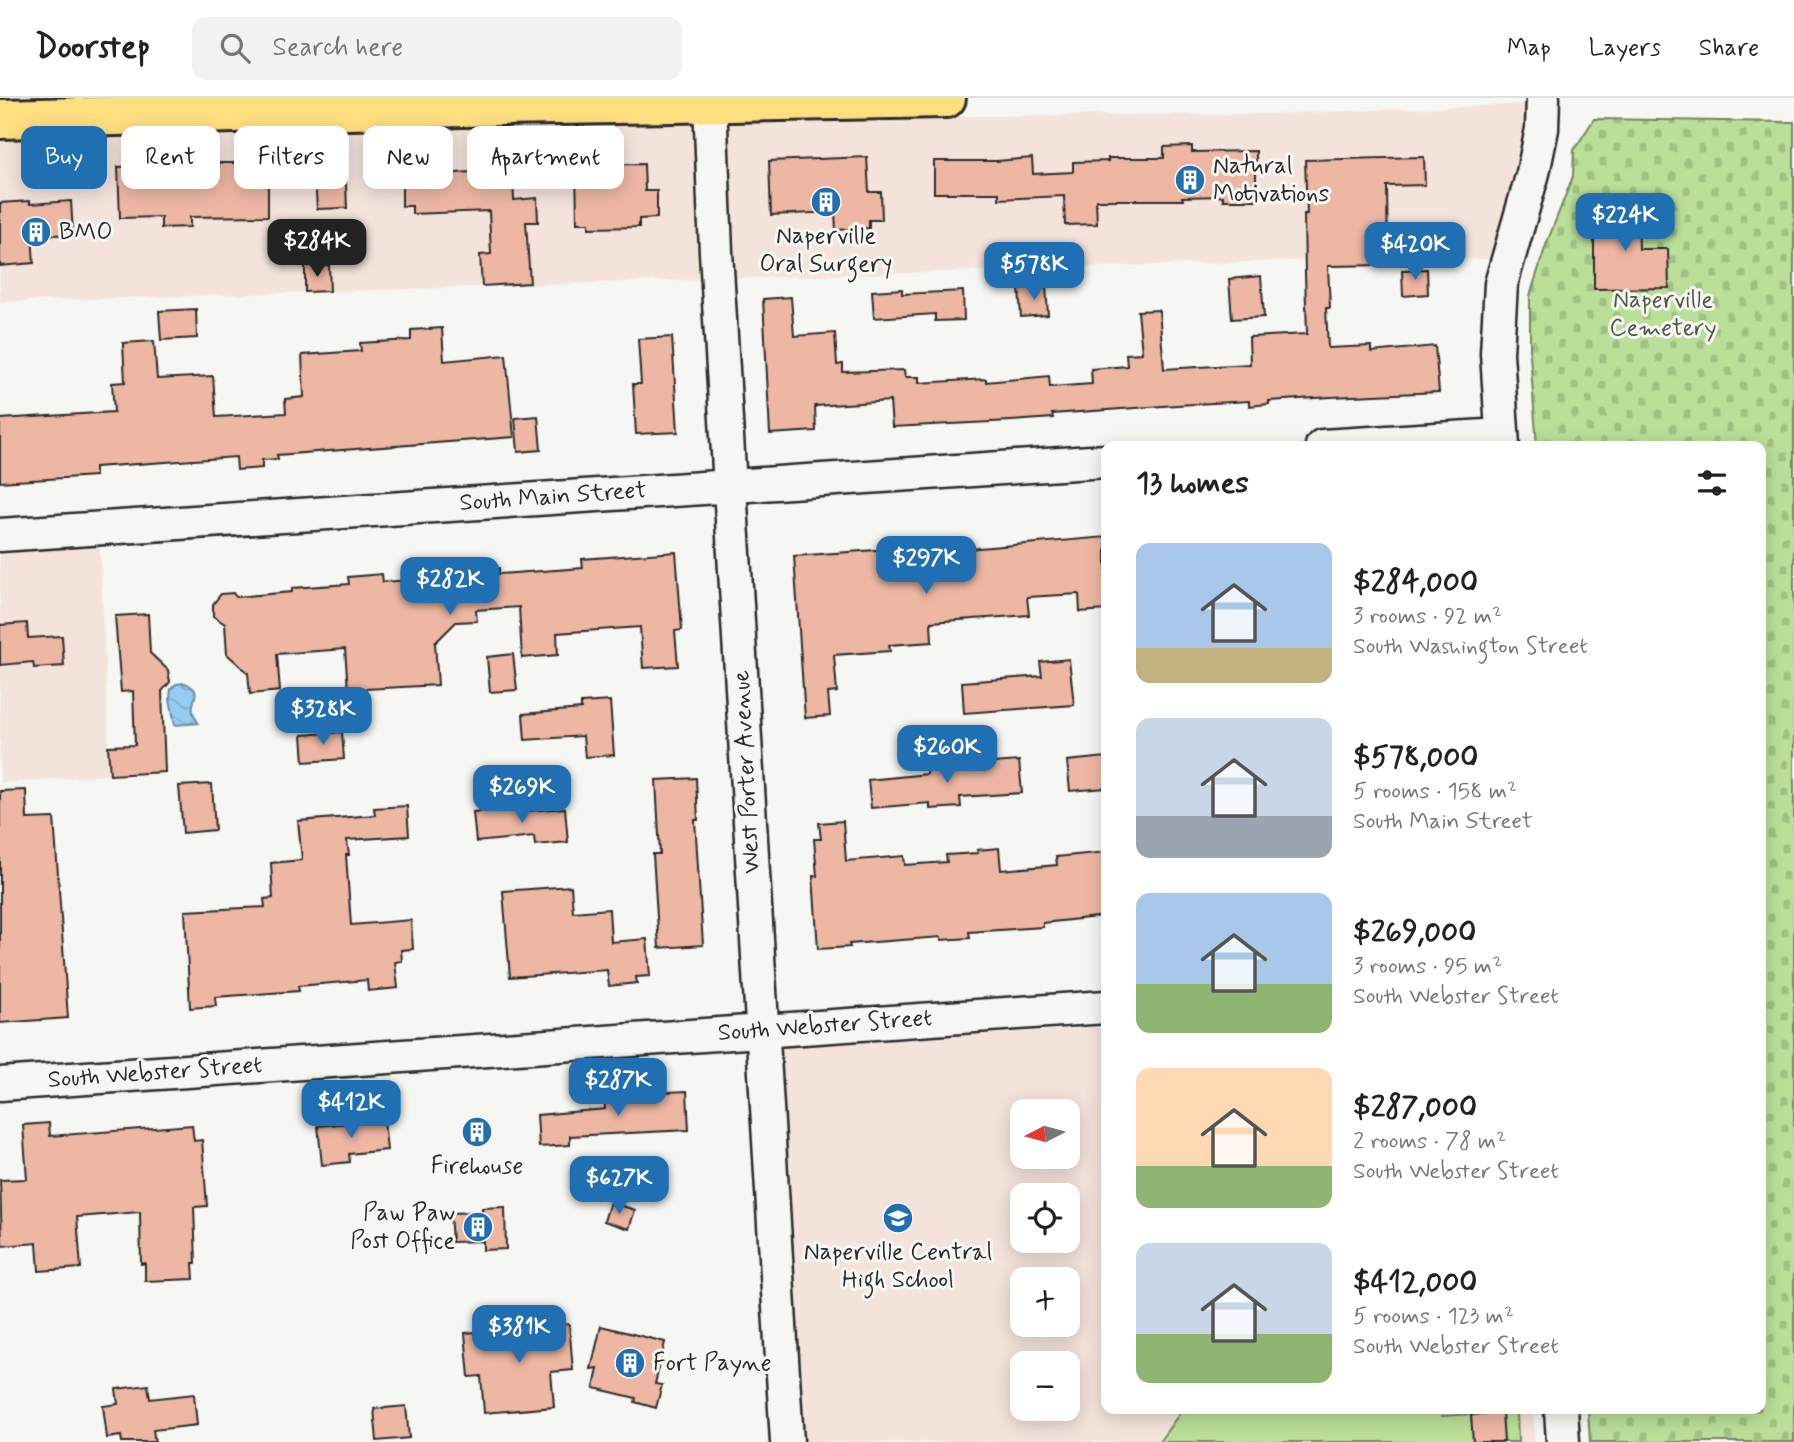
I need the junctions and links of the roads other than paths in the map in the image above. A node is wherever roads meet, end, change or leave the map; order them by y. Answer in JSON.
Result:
{"nodes":[{"id":1,"x":946,"y":98,"type":"edge"},
{"id":2,"x":1543,"y":98,"type":"edge"},
{"id":3,"x":710,"y":102,"type":"junction"},
{"id":4,"x":0,"y":119,"type":"edge"},
{"id":5,"x":1503,"y":440,"type":"edge"},
{"id":6,"x":1473,"y":441,"type":"edge"},
{"id":7,"x":1101,"y":461,"type":"edge"},
{"id":8,"x":730,"y":485,"type":"junction"},
{"id":9,"x":0,"y":535,"type":"edge"},
{"id":10,"x":1101,"y":1007,"type":"edge"},
{"id":11,"x":762,"y":1031,"type":"junction"},
{"id":12,"x":0,"y":1084,"type":"edge"},
{"id":13,"x":1561,"y":1414,"type":"edge"},
{"id":14,"x":787,"y":1442,"type":"edge"},
{"id":15,"x":1563,"y":1442,"type":"edge"}],
"edges":[{"from":1,"to":3,"type":"main road"},
{"from":2,"to":5,"type":"street"},
{"from":3,"to":4,"type":"main road"},
{"from":3,"to":8,"type":"street","name":"West Porter Avenue"},
{"from":5,"to":6,"type":"street"},
{"from":7,"to":8,"type":"street","name":"South Main Street"},
{"from":8,"to":9,"type":"street","name":"South Main Street"},
{"from":8,"to":11,"type":"street","name":"West Porter Avenue"},
{"from":10,"to":11,"type":"street","name":"South Webster Street"},
{"from":11,"to":12,"type":"street","name":"South Webster Street"},
{"from":11,"to":14,"type":"street","name":"West Porter Avenue"},
{"from":13,"to":15,"type":"street"}]}
